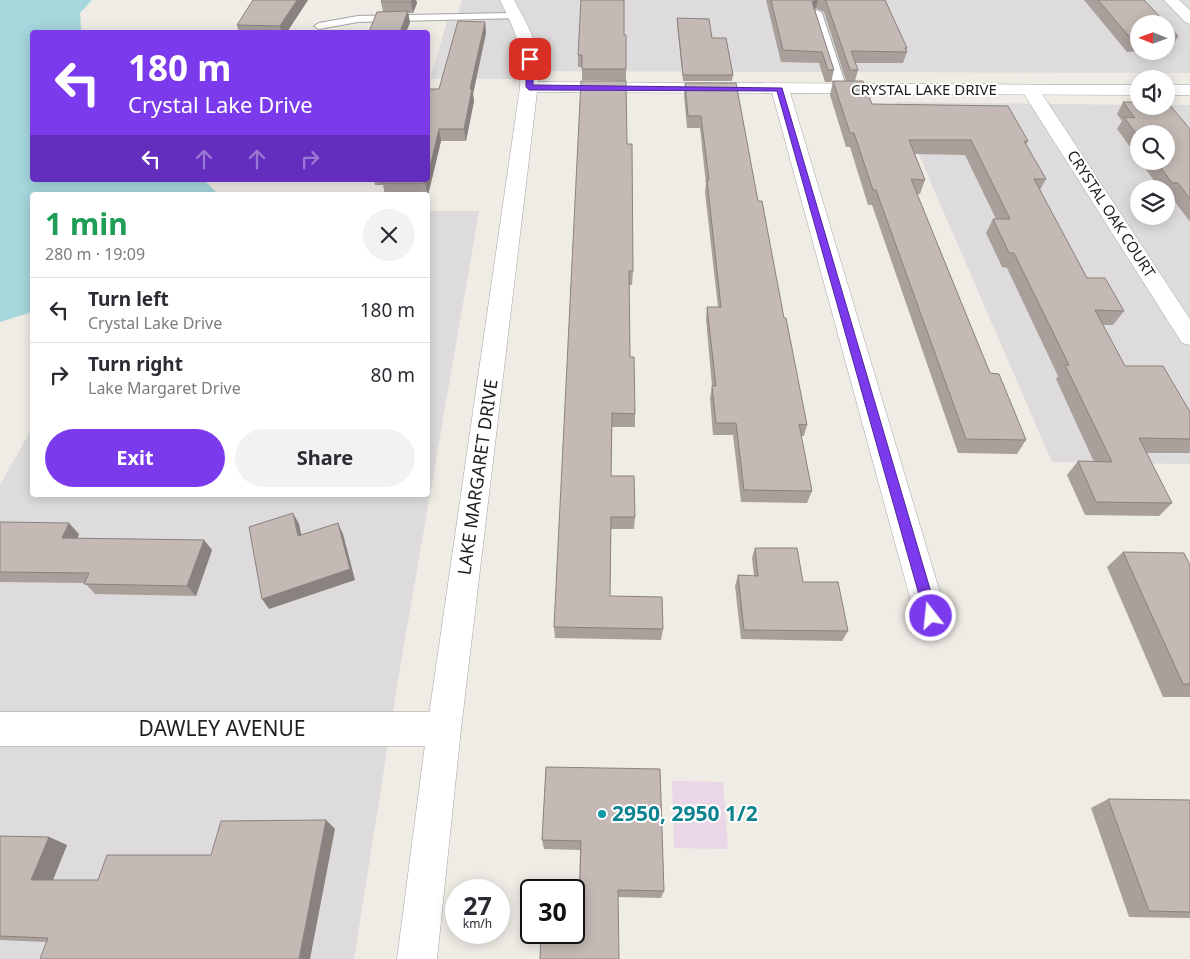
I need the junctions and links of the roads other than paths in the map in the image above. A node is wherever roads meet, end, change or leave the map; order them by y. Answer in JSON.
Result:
{"nodes":[{"id":1,"x":506,"y":0,"type":"edge"},
{"id":2,"x":1171,"y":0,"type":"edge"},
{"id":3,"x":818,"y":13,"type":"edge"},
{"id":4,"x":515,"y":16,"type":"junction"},
{"id":5,"x":1190,"y":19,"type":"edge"},
{"id":6,"x":319,"y":26,"type":"dead end"},
{"id":7,"x":529,"y":87,"type":"junction"},
{"id":8,"x":780,"y":89,"type":"junction"},
{"id":9,"x":840,"y":90,"type":"junction"},
{"id":10,"x":1031,"y":90,"type":"junction"},
{"id":11,"x":1130,"y":90,"type":"edge"},
{"id":12,"x":1175,"y":90,"type":"edge"},
{"id":13,"x":1190,"y":90,"type":"edge"},
{"id":14,"x":1190,"y":337,"type":"edge"},
{"id":15,"x":931,"y":616,"type":"dead end"},
{"id":16,"x":444,"y":728,"type":"junction"},
{"id":17,"x":0,"y":729,"type":"edge"},
{"id":18,"x":417,"y":959,"type":"edge"}],
"edges":[{"from":1,"to":4,"type":"street","name":"LAKE MARGARET DRIVE"},
{"from":2,"to":5,"type":"street"},
{"from":3,"to":9,"type":"lane"},
{"from":4,"to":6,"type":"lane"},
{"from":4,"to":7,"type":"street","name":"LAKE MARGARET DRIVE"},
{"from":7,"to":8,"type":"street","name":"CRYSTAL LAKE DRIVE"},
{"from":7,"to":16,"type":"street","name":"LAKE MARGARET DRIVE"},
{"from":8,"to":9,"type":"street","name":"CRYSTAL LAKE DRIVE"},
{"from":8,"to":15,"type":"street"},
{"from":9,"to":10,"type":"street","name":"CRYSTAL LAKE DRIVE"},
{"from":10,"to":11,"type":"street","name":"CRYSTAL LAKE DRIVE"},
{"from":10,"to":14,"type":"street","name":"CRYSTAL OAK COURT"},
{"from":12,"to":13,"type":"street"},
{"from":16,"to":17,"type":"street","name":"DAWLEY AVENUE"},
{"from":16,"to":18,"type":"street","name":"LAKE MARGARET DRIVE"}]}
